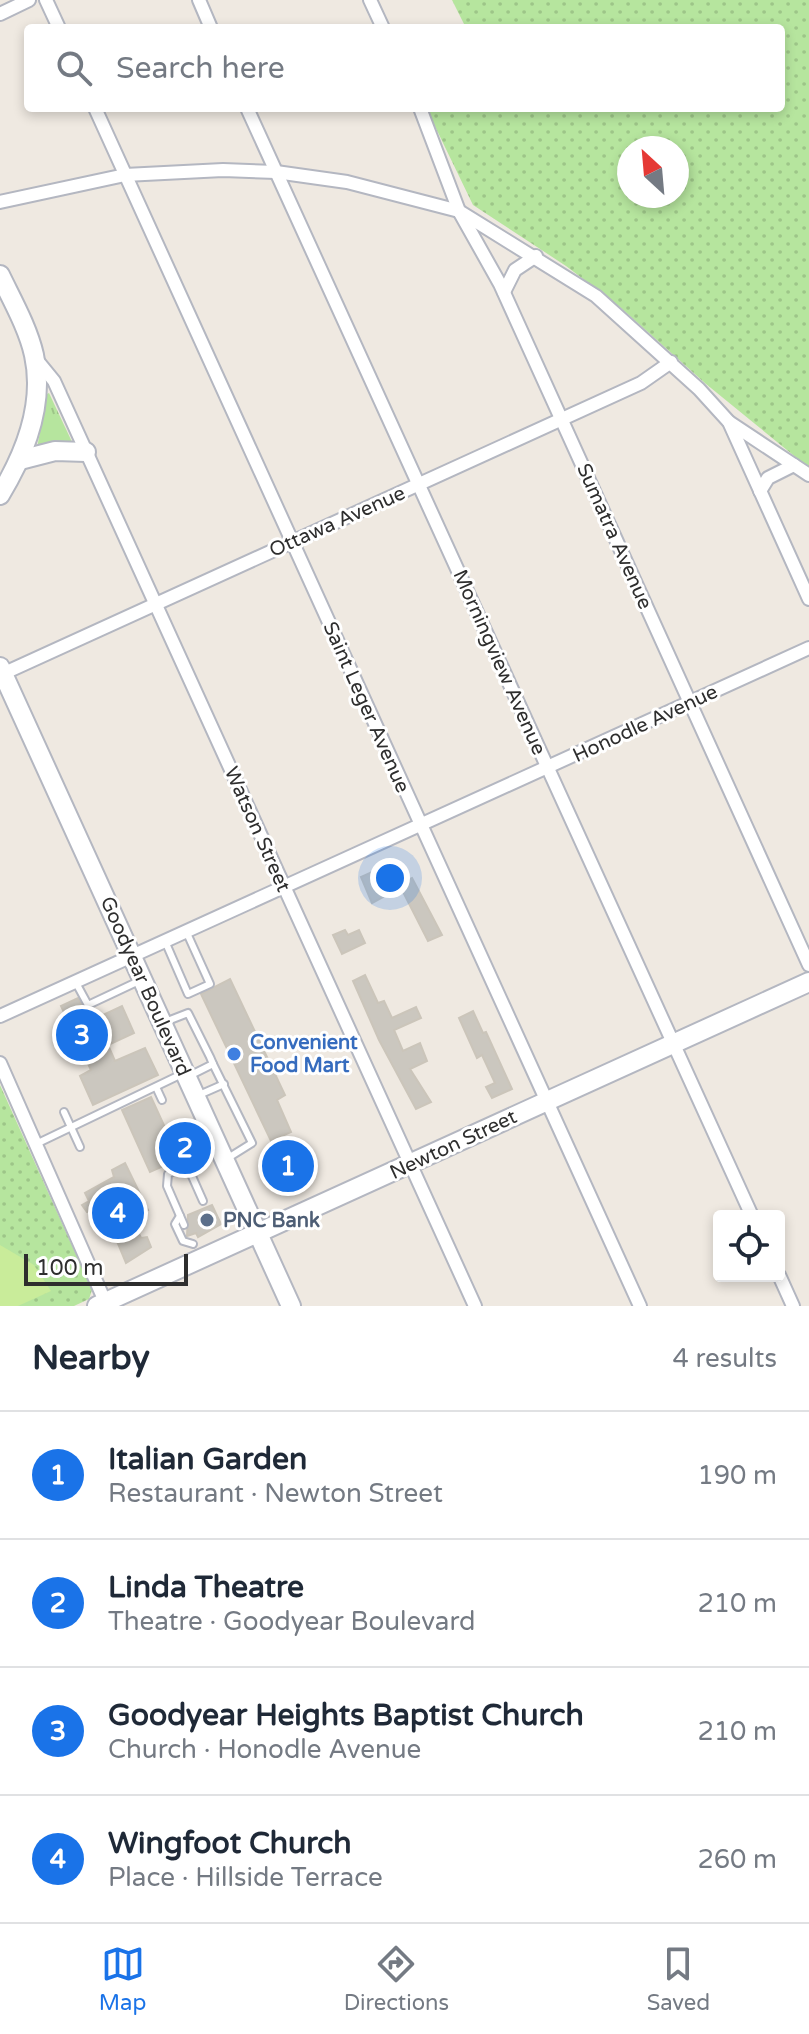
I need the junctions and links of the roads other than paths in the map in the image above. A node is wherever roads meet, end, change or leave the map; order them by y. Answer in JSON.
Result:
{"nodes":[{"id":1,"x":29,"y":0,"type":"edge"},
{"id":2,"x":46,"y":0,"type":"edge"},
{"id":3,"x":199,"y":0,"type":"edge"},
{"id":4,"x":370,"y":0,"type":"edge"},
{"id":5,"x":0,"y":14,"type":"edge"},
{"id":6,"x":57,"y":24,"type":"edge"},
{"id":7,"x":209,"y":24,"type":"edge"},
{"id":8,"x":381,"y":24,"type":"edge"},
{"id":9,"x":97,"y":112,"type":"edge"},
{"id":10,"x":249,"y":112,"type":"edge"},
{"id":11,"x":422,"y":112,"type":"edge"},
{"id":12,"x":276,"y":172,"type":"junction"},
{"id":13,"x":125,"y":175,"type":"junction"},
{"id":14,"x":0,"y":202,"type":"edge"},
{"id":15,"x":459,"y":211,"type":"junction"},
{"id":16,"x":536,"y":256,"type":"junction"},
{"id":17,"x":0,"y":275,"type":"edge"},
{"id":18,"x":504,"y":292,"type":"junction"},
{"id":19,"x":35,"y":357,"type":"junction"},
{"id":20,"x":671,"y":362,"type":"junction"},
{"id":21,"x":561,"y":419,"type":"junction"},
{"id":22,"x":729,"y":422,"type":"junction"},
{"id":23,"x":86,"y":452,"type":"junction"},
{"id":24,"x":20,"y":460,"type":"junction"},
{"id":25,"x":794,"y":465,"type":"junction"},
{"id":26,"x":809,"y":475,"type":"edge"},
{"id":27,"x":420,"y":484,"type":"junction"},
{"id":28,"x":760,"y":491,"type":"junction"},
{"id":29,"x":0,"y":495,"type":"edge"},
{"id":30,"x":292,"y":542,"type":"junction"},
{"id":31,"x":809,"y":599,"type":"edge"},
{"id":32,"x":155,"y":605,"type":"junction"},
{"id":33,"x":809,"y":648,"type":"edge"},
{"id":34,"x":1,"y":672,"type":"edge"},
{"id":35,"x":689,"y":703,"type":"junction"},
{"id":36,"x":548,"y":767,"type":"junction"},
{"id":37,"x":420,"y":825,"type":"junction"},
{"id":38,"x":284,"y":887,"type":"junction"},
{"id":39,"x":186,"y":931,"type":"junction"},
{"id":40,"x":165,"y":941,"type":"junction"},
{"id":41,"x":131,"y":956,"type":"junction"},
{"id":42,"x":809,"y":965,"type":"edge"},
{"id":43,"x":142,"y":980,"type":"junction"},
{"id":44,"x":75,"y":981,"type":"junction"},
{"id":45,"x":809,"y":982,"type":"edge"},
{"id":46,"x":0,"y":1016,"type":"edge"},
{"id":47,"x":162,"y":1023,"type":"junction"},
{"id":48,"x":673,"y":1044,"type":"junction"},
{"id":49,"x":0,"y":1063,"type":"edge"},
{"id":50,"x":213,"y":1064,"type":"junction"},
{"id":51,"x":186,"y":1075,"type":"junction"},
{"id":52,"x":3,"y":1078,"type":"edge"},
{"id":53,"x":224,"y":1084,"type":"junction"},
{"id":54,"x":156,"y":1087,"type":"junction"},
{"id":55,"x":195,"y":1096,"type":"junction"},
{"id":56,"x":162,"y":1100,"type":"dead end"},
{"id":57,"x":547,"y":1101,"type":"junction"},
{"id":58,"x":64,"y":1112,"type":"dead end"},
{"id":59,"x":71,"y":1127,"type":"junction"},
{"id":60,"x":36,"y":1144,"type":"junction"},
{"id":61,"x":80,"y":1147,"type":"dead end"},
{"id":62,"x":222,"y":1155,"type":"junction"},
{"id":63,"x":410,"y":1164,"type":"junction"},
{"id":64,"x":187,"y":1165,"type":"junction"},
{"id":65,"x":203,"y":1201,"type":"dead end"},
{"id":66,"x":749,"y":1210,"type":"edge"},
{"id":67,"x":180,"y":1216,"type":"junction"},
{"id":68,"x":184,"y":1225,"type":"dead end"},
{"id":69,"x":257,"y":1232,"type":"junction"},
{"id":70,"x":189,"y":1236,"type":"dead end"},
{"id":71,"x":196,"y":1251,"type":"junction"},
{"id":72,"x":782,"y":1282,"type":"edge"},
{"id":73,"x":103,"y":1305,"type":"edge"},
{"id":74,"x":291,"y":1306,"type":"edge"},
{"id":75,"x":475,"y":1306,"type":"edge"},
{"id":76,"x":640,"y":1306,"type":"edge"},
{"id":77,"x":793,"y":1306,"type":"edge"}],
"edges":[{"from":1,"to":5,"type":"street"},
{"from":2,"to":6,"type":"street"},
{"from":3,"to":7,"type":"street"},
{"from":4,"to":8,"type":"street"},
{"from":9,"to":13,"type":"street","name":"Saint Leger Avenue"},
{"from":10,"to":12,"type":"street","name":"Morningview Avenue"},
{"from":11,"to":15,"type":"street","name":"Sumatra Avenue"},
{"from":12,"to":13,"type":"street"},
{"from":12,"to":15,"type":"street"},
{"from":12,"to":27,"type":"street","name":"Morningview Avenue"},
{"from":13,"to":14,"type":"street"},
{"from":13,"to":30,"type":"street","name":"Saint Leger Avenue"},
{"from":15,"to":16,"type":"street"},
{"from":15,"to":18,"type":"street","name":"Sumatra Avenue"},
{"from":16,"to":18,"type":"street"},
{"from":16,"to":20,"type":"street"},
{"from":17,"to":19,"type":"street"},
{"from":18,"to":21,"type":"street","name":"Sumatra Avenue"},
{"from":19,"to":23,"type":"street","name":"Watson Street"},
{"from":19,"to":24,"type":"street"},
{"from":20,"to":21,"type":"street","name":"Ottawa Avenue"},
{"from":20,"to":22,"type":"street"},
{"from":21,"to":27,"type":"street","name":"Ottawa Avenue"},
{"from":21,"to":35,"type":"street","name":"Sumatra Avenue"},
{"from":22,"to":25,"type":"street"},
{"from":22,"to":28,"type":"street"},
{"from":23,"to":24,"type":"street"},
{"from":23,"to":32,"type":"street","name":"Watson Street"},
{"from":24,"to":29,"type":"street"},
{"from":25,"to":26,"type":"street"},
{"from":25,"to":28,"type":"street"},
{"from":27,"to":30,"type":"street","name":"Ottawa Avenue"},
{"from":27,"to":36,"type":"street","name":"Morningview Avenue"},
{"from":28,"to":31,"type":"street"},
{"from":30,"to":32,"type":"street","name":"Ottawa Avenue"},
{"from":30,"to":37,"type":"street","name":"Saint Leger Avenue"},
{"from":32,"to":34,"type":"street","name":"Ottawa Avenue"},
{"from":32,"to":38,"type":"street","name":"Watson Street"},
{"from":33,"to":35,"type":"street","name":"Honodle Avenue"},
{"from":34,"to":41,"type":"street","name":"Goodyear Boulevard"},
{"from":35,"to":36,"type":"street","name":"Honodle Avenue"},
{"from":35,"to":42,"type":"street","name":"Sumatra Avenue"},
{"from":36,"to":37,"type":"street","name":"Honodle Avenue"},
{"from":36,"to":48,"type":"street","name":"Morningview Avenue"},
{"from":37,"to":38,"type":"street","name":"Honodle Avenue"},
{"from":37,"to":57,"type":"street","name":"Saint Leger Avenue"},
{"from":38,"to":39,"type":"street","name":"Honodle Avenue"},
{"from":38,"to":63,"type":"street","name":"Watson Street"},
{"from":39,"to":40,"type":"street","name":"Honodle Avenue"},
{"from":39,"to":40,"type":"lane"},
{"from":40,"to":41,"type":"street","name":"Honodle Avenue"},
{"from":41,"to":43,"type":"street","name":"Goodyear Boulevard"},
{"from":41,"to":44,"type":"street","name":"Honodle Avenue"},
{"from":43,"to":44,"type":"lane"},
{"from":43,"to":47,"type":"street","name":"Goodyear Boulevard"},
{"from":44,"to":46,"type":"street","name":"Honodle Avenue"},
{"from":45,"to":48,"type":"street","name":"Newton Street"},
{"from":47,"to":50,"type":"lane"},
{"from":47,"to":51,"type":"street","name":"Goodyear Boulevard"},
{"from":48,"to":57,"type":"street","name":"Newton Street"},
{"from":48,"to":66,"type":"street","name":"Morningview Avenue"},
{"from":49,"to":52,"type":"street"},
{"from":50,"to":51,"type":"lane"},
{"from":50,"to":53,"type":"lane"},
{"from":51,"to":54,"type":"lane"},
{"from":51,"to":55,"type":"street","name":"Goodyear Boulevard"},
{"from":52,"to":60,"type":"street"},
{"from":53,"to":55,"type":"lane"},
{"from":53,"to":62,"type":"lane"},
{"from":54,"to":56,"type":"lane"},
{"from":54,"to":59,"type":"lane"},
{"from":55,"to":62,"type":"street","name":"Goodyear Boulevard"},
{"from":57,"to":63,"type":"street","name":"Newton Street"},
{"from":57,"to":76,"type":"street","name":"Saint Leger Avenue"},
{"from":58,"to":59,"type":"lane"},
{"from":59,"to":60,"type":"lane"},
{"from":59,"to":61,"type":"lane"},
{"from":60,"to":73,"type":"street"},
{"from":62,"to":64,"type":"lane"},
{"from":62,"to":69,"type":"street","name":"Goodyear Boulevard"},
{"from":63,"to":69,"type":"street","name":"Newton Street"},
{"from":63,"to":75,"type":"street","name":"Watson Street"},
{"from":64,"to":65,"type":"lane"},
{"from":64,"to":67,"type":"lane"},
{"from":67,"to":68,"type":"lane"},
{"from":67,"to":71,"type":"lane"},
{"from":69,"to":71,"type":"street","name":"Newton Street"},
{"from":69,"to":74,"type":"street","name":"Goodyear Boulevard"},
{"from":70,"to":71,"type":"lane"},
{"from":71,"to":73,"type":"street","name":"Newton Street"},
{"from":72,"to":77,"type":"street"}]}
